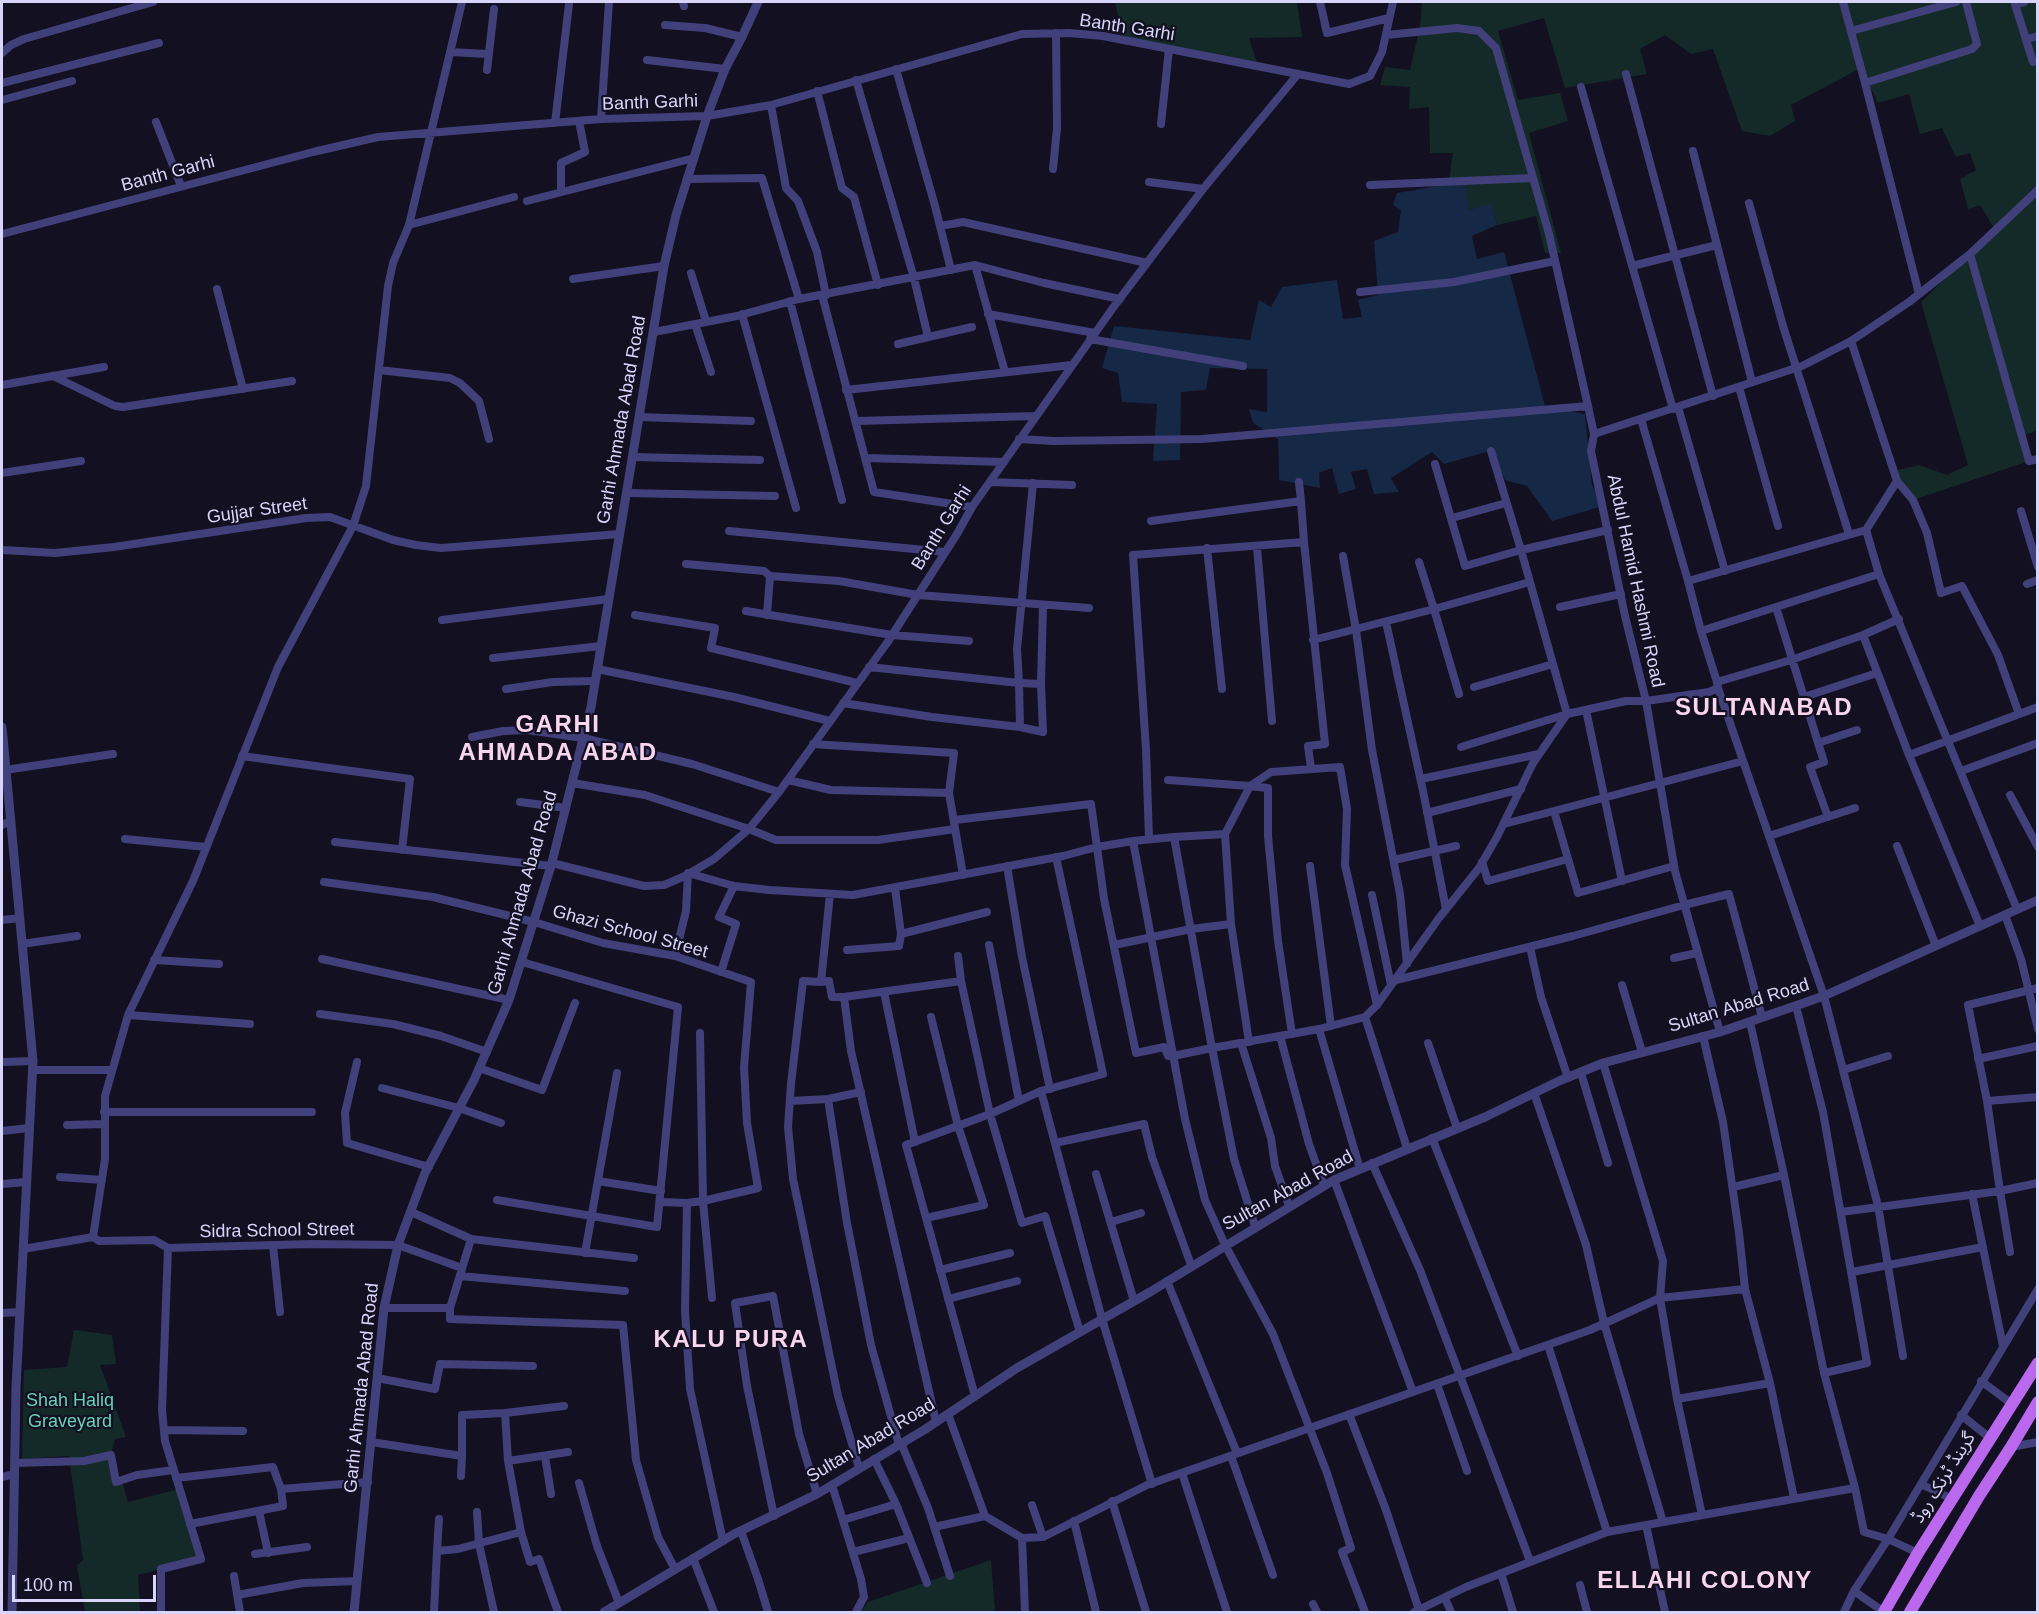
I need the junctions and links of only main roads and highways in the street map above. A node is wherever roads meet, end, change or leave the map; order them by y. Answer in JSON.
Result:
{"nodes":[{"id":1,"x":2037,"y":1363,"type":"edge"},
{"id":2,"x":2037,"y":1402,"type":"edge"},
{"id":3,"x":1884,"y":1612,"type":"edge"},
{"id":4,"x":1910,"y":1612,"type":"edge"}],
"edges":[{"from":1,"to":3,"type":"main road","name":"گرینڈ ٹرنک روڈ"},
{"from":2,"to":4,"type":"main road"}]}
